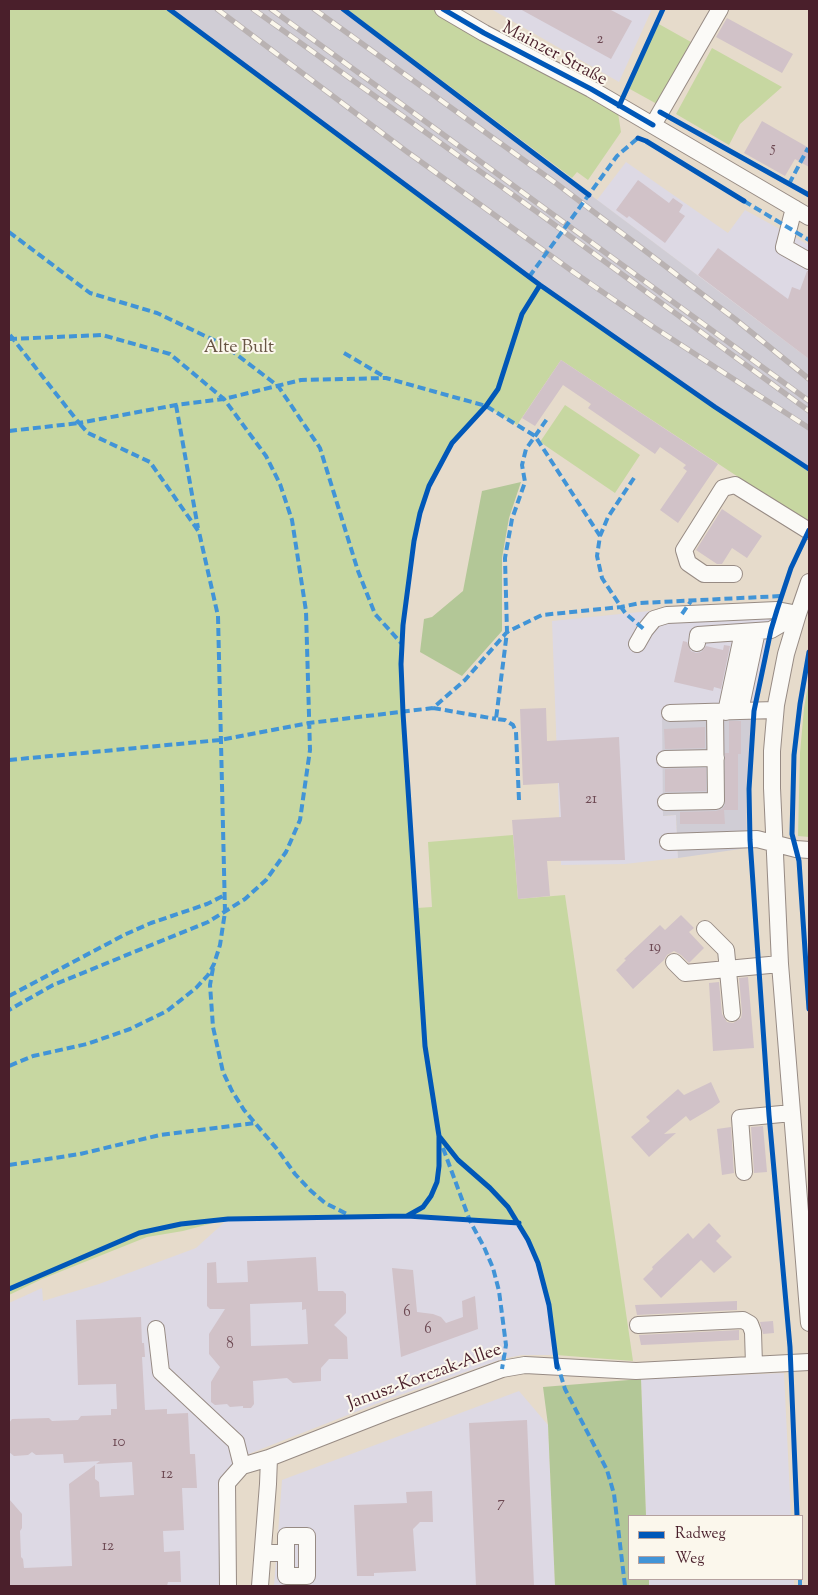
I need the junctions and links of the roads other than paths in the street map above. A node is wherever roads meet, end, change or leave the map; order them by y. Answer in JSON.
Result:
{"nodes":[{"id":1,"x":443,"y":9,"type":"edge"},
{"id":2,"x":720,"y":9,"type":"edge"},
{"id":3,"x":653,"y":125,"type":"junction"},
{"id":4,"x":794,"y":208,"type":"junction"},
{"id":5,"x":809,"y":217,"type":"edge"},
{"id":6,"x":809,"y":261,"type":"edge"},
{"id":7,"x":809,"y":531,"type":"edge"},
{"id":8,"x":734,"y":574,"type":"dead end"},
{"id":9,"x":809,"y":582,"type":"edge"},
{"id":10,"x":734,"y":612,"type":"junction"},
{"id":11,"x":798,"y":614,"type":"junction"},
{"id":12,"x":745,"y":632,"type":"junction"},
{"id":13,"x":697,"y":643,"type":"dead end"},
{"id":14,"x":637,"y":644,"type":"dead end"},
{"id":15,"x":775,"y":710,"type":"junction"},
{"id":16,"x":727,"y":712,"type":"junction"},
{"id":17,"x":670,"y":713,"type":"dead end"},
{"id":18,"x":716,"y":758,"type":"junction"},
{"id":19,"x":665,"y":759,"type":"dead end"},
{"id":20,"x":666,"y":802,"type":"dead end"},
{"id":21,"x":668,"y":842,"type":"dead end"},
{"id":22,"x":773,"y":843,"type":"junction"},
{"id":23,"x":809,"y":850,"type":"edge"},
{"id":24,"x":705,"y":929,"type":"dead end"},
{"id":25,"x":674,"y":962,"type":"dead end"},
{"id":26,"x":780,"y":964,"type":"junction"},
{"id":27,"x":728,"y":969,"type":"junction"},
{"id":28,"x":732,"y":1013,"type":"dead end"},
{"id":29,"x":792,"y":1113,"type":"junction"},
{"id":30,"x":744,"y":1172,"type":"dead end"},
{"id":31,"x":809,"y":1323,"type":"edge"},
{"id":32,"x":638,"y":1325,"type":"dead end"},
{"id":33,"x":156,"y":1329,"type":"dead end"},
{"id":34,"x":809,"y":1362,"type":"edge"},
{"id":35,"x":754,"y":1365,"type":"junction"},
{"id":36,"x":269,"y":1458,"type":"junction"},
{"id":37,"x":242,"y":1466,"type":"junction"},
{"id":38,"x":263,"y":1553,"type":"junction"},
{"id":39,"x":286,"y":1553,"type":"dead end"},
{"id":40,"x":228,"y":1586,"type":"edge"},
{"id":41,"x":260,"y":1586,"type":"edge"}],
"edges":[{"from":1,"to":3,"type":"street","name":"Mainzer Straße"},
{"from":2,"to":3,"type":"street"},
{"from":3,"to":4,"type":"street","name":"Mainzer Straße"},
{"from":4,"to":5,"type":"street","name":"Mainzer Straße"},
{"from":4,"to":6,"type":"street"},
{"from":7,"to":8,"type":"street"},
{"from":9,"to":11,"type":"street"},
{"from":10,"to":11,"type":"street"},
{"from":10,"to":12,"type":"street"},
{"from":10,"to":14,"type":"street"},
{"from":11,"to":12,"type":"street"},
{"from":11,"to":15,"type":"street"},
{"from":12,"to":13,"type":"street"},
{"from":12,"to":16,"type":"street"},
{"from":15,"to":16,"type":"street"},
{"from":15,"to":22,"type":"street"},
{"from":16,"to":17,"type":"street"},
{"from":16,"to":18,"type":"street"},
{"from":18,"to":19,"type":"street"},
{"from":18,"to":20,"type":"street"},
{"from":21,"to":22,"type":"street"},
{"from":22,"to":23,"type":"street"},
{"from":22,"to":26,"type":"street"},
{"from":24,"to":27,"type":"street"},
{"from":25,"to":27,"type":"street"},
{"from":26,"to":27,"type":"street"},
{"from":26,"to":29,"type":"street"},
{"from":27,"to":28,"type":"street"},
{"from":29,"to":30,"type":"street"},
{"from":29,"to":31,"type":"street"},
{"from":32,"to":35,"type":"street"},
{"from":33,"to":37,"type":"street"},
{"from":34,"to":35,"type":"street","name":"Janusz-Korczak-Allee"},
{"from":35,"to":36,"type":"street","name":"Janusz-Korczak-Allee"},
{"from":36,"to":37,"type":"street","name":"Janusz-Korczak-Allee"},
{"from":36,"to":38,"type":"street"},
{"from":37,"to":40,"type":"street"},
{"from":38,"to":39,"type":"street"},
{"from":38,"to":41,"type":"street"}]}
